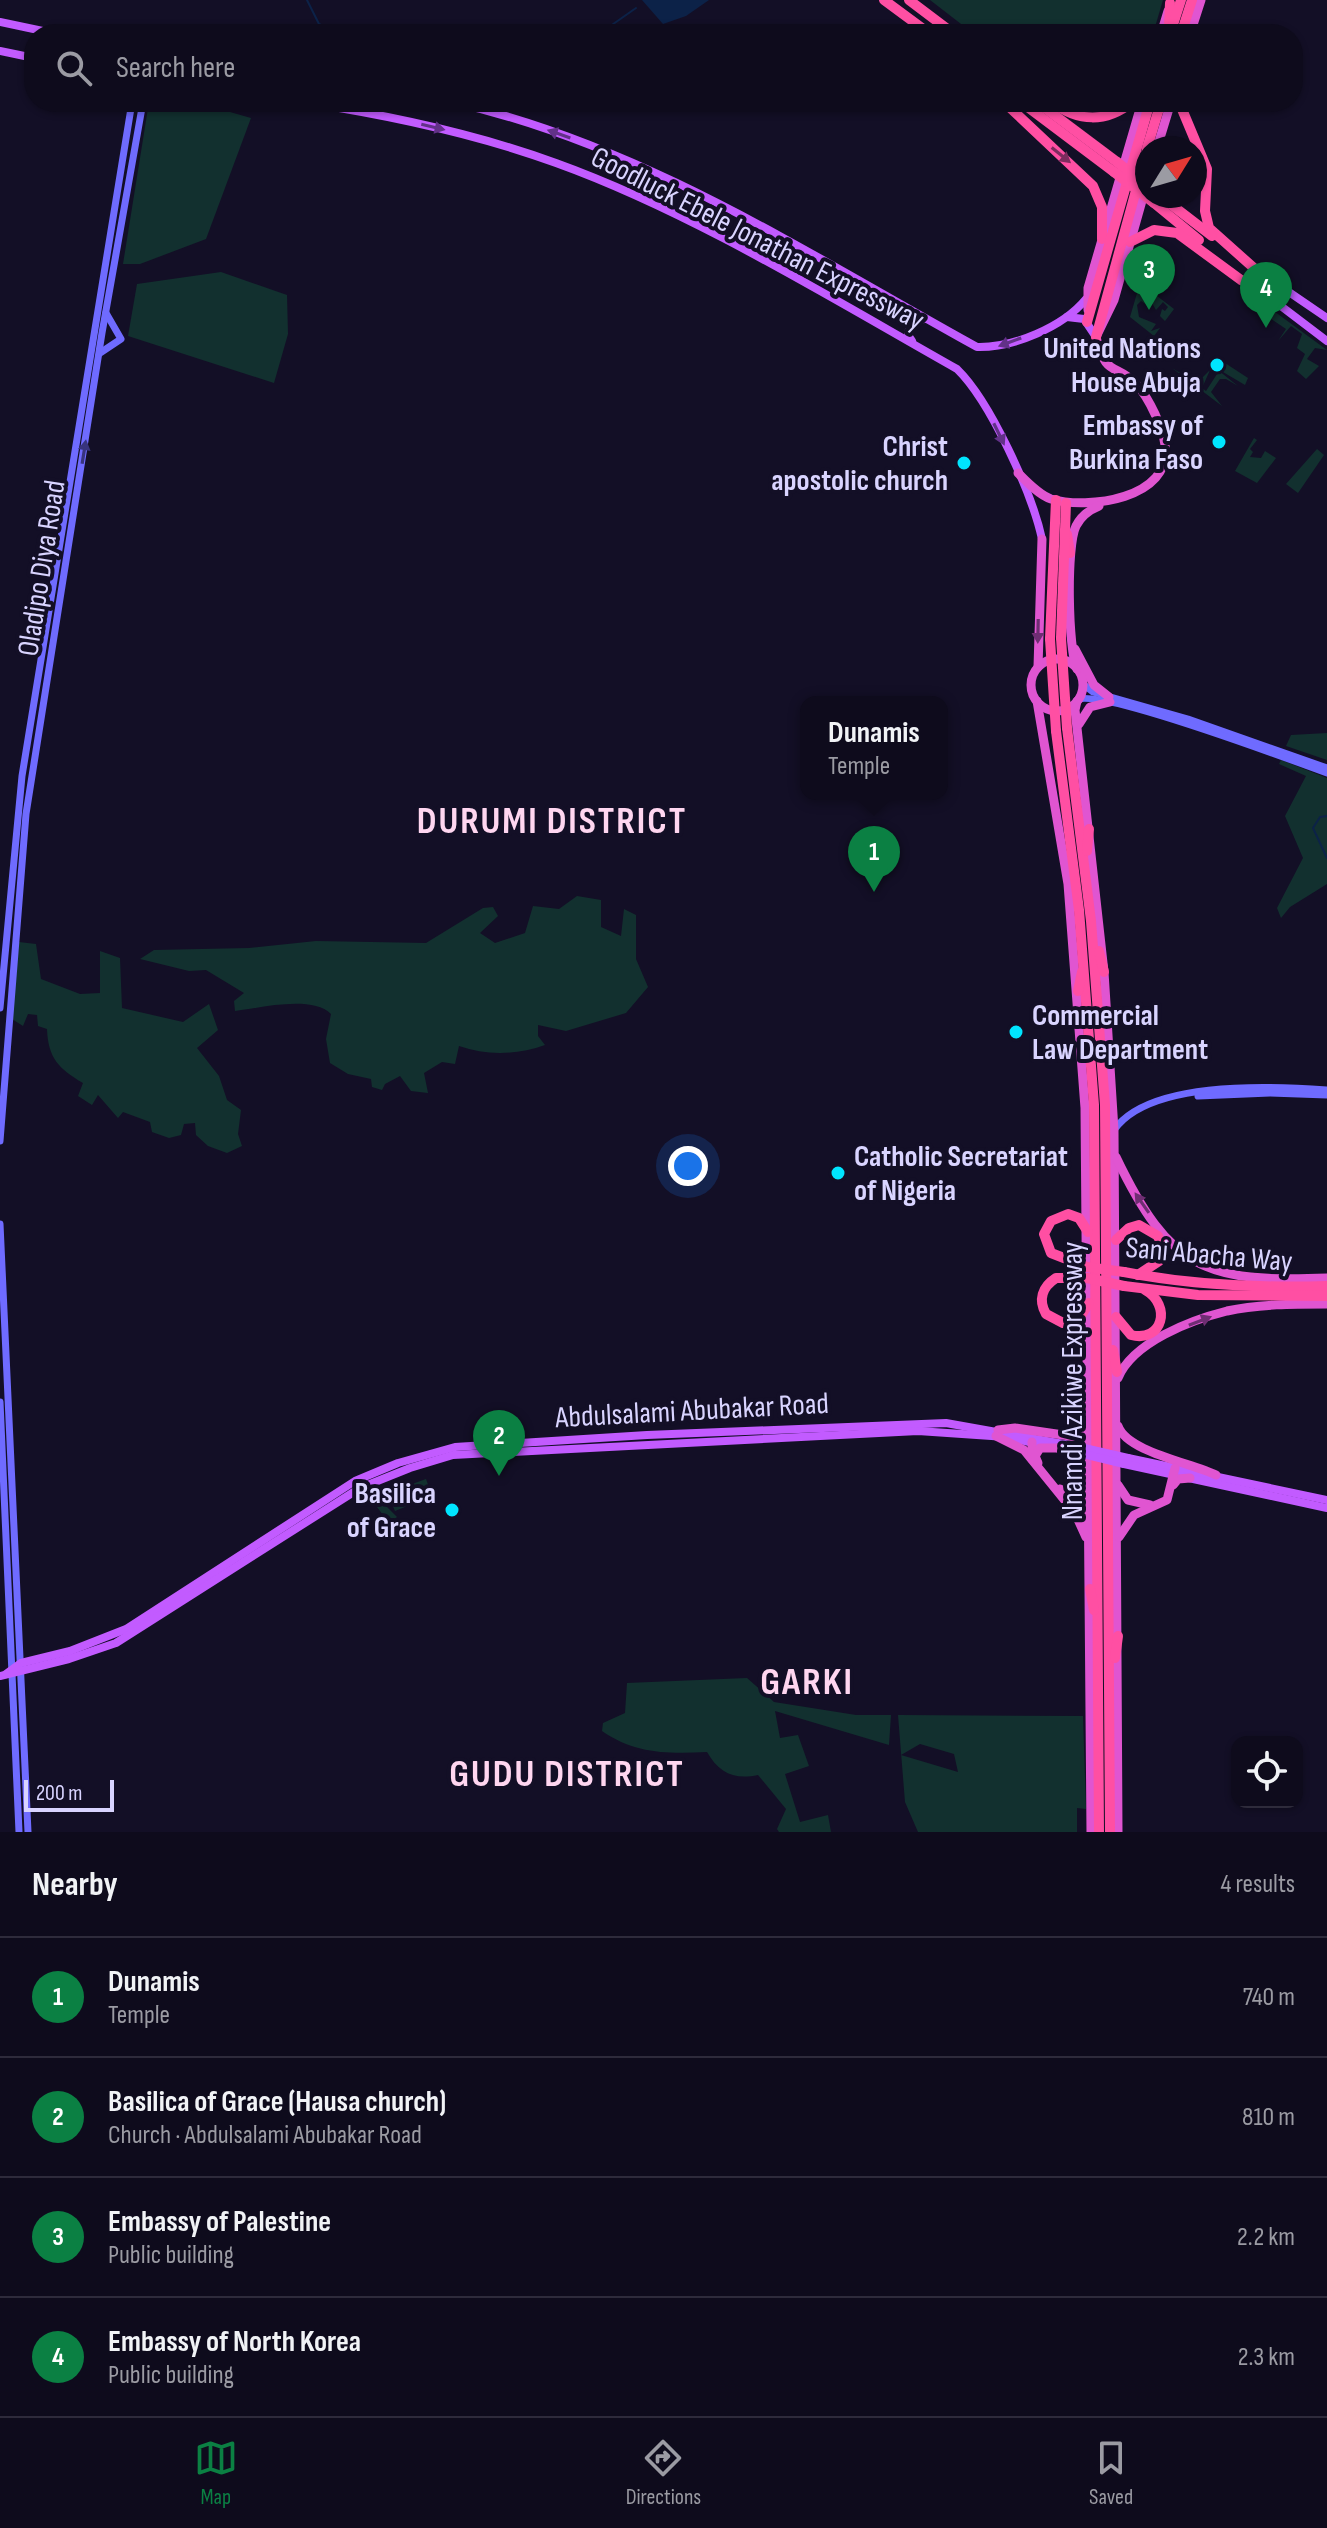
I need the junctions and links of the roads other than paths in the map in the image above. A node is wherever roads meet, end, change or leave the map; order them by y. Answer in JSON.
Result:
{"nodes":[{"id":1,"x":884,"y":0,"type":"edge"},
{"id":2,"x":909,"y":0,"type":"edge"},
{"id":3,"x":1193,"y":0,"type":"edge"},
{"id":4,"x":1201,"y":0,"type":"edge"},
{"id":5,"x":1174,"y":1,"type":"edge"},
{"id":6,"x":913,"y":21,"type":"junction"},
{"id":7,"x":0,"y":22,"type":"edge"},
{"id":8,"x":916,"y":24,"type":"edge"},
{"id":9,"x":917,"y":24,"type":"edge"},
{"id":10,"x":941,"y":24,"type":"edge"},
{"id":11,"x":1165,"y":24,"type":"edge"},
{"id":12,"x":1171,"y":24,"type":"edge"},
{"id":13,"x":1185,"y":24,"type":"edge"},
{"id":14,"x":1193,"y":24,"type":"edge"},
{"id":15,"x":24,"y":27,"type":"edge"},
{"id":16,"x":0,"y":51,"type":"edge"},
{"id":17,"x":24,"y":56,"type":"edge"},
{"id":18,"x":130,"y":112,"type":"edge"},
{"id":19,"x":141,"y":112,"type":"edge"},
{"id":20,"x":352,"y":112,"type":"edge"},
{"id":21,"x":485,"y":112,"type":"edge"},
{"id":22,"x":1015,"y":112,"type":"edge"},
{"id":23,"x":1036,"y":112,"type":"edge"},
{"id":24,"x":1049,"y":112,"type":"edge"},
{"id":25,"x":1068,"y":112,"type":"edge"},
{"id":26,"x":1115,"y":112,"type":"edge"},
{"id":27,"x":1139,"y":112,"type":"edge"},
{"id":28,"x":1147,"y":112,"type":"edge"},
{"id":29,"x":1158,"y":112,"type":"edge"},
{"id":30,"x":1168,"y":112,"type":"edge"},
{"id":31,"x":1183,"y":112,"type":"edge"},
{"id":32,"x":1151,"y":136,"type":"edge"},
{"id":33,"x":1161,"y":136,"type":"edge"},
{"id":34,"x":1116,"y":167,"type":"junction"},
{"id":35,"x":1135,"y":177,"type":"edge"},
{"id":36,"x":1135,"y":181,"type":"edge"},
{"id":37,"x":1135,"y":193,"type":"edge"},
{"id":38,"x":1140,"y":208,"type":"edge"},
{"id":39,"x":1170,"y":208,"type":"edge"},
{"id":40,"x":1173,"y":208,"type":"edge"},
{"id":41,"x":1102,"y":239,"type":"junction"},
{"id":42,"x":1130,"y":242,"type":"junction"},
{"id":43,"x":1255,"y":269,"type":"junction"},
{"id":44,"x":1255,"y":286,"type":"junction"},
{"id":45,"x":1088,"y":288,"type":"junction"},
{"id":46,"x":1086,"y":299,"type":"joint"},
{"id":47,"x":106,"y":313,"type":"junction"},
{"id":48,"x":1066,"y":317,"type":"junction"},
{"id":49,"x":925,"y":318,"type":"junction"},
{"id":50,"x":1327,"y":318,"type":"edge"},
{"id":51,"x":1087,"y":322,"type":"junction"},
{"id":52,"x":1096,"y":337,"type":"junction"},
{"id":53,"x":914,"y":345,"type":"junction"},
{"id":54,"x":1327,"y":345,"type":"edge"},
{"id":55,"x":99,"y":355,"type":"junction"},
{"id":56,"x":1018,"y":473,"type":"junction"},
{"id":57,"x":1061,"y":501,"type":"junction"},
{"id":58,"x":1106,"y":502,"type":"junction"},
{"id":59,"x":1065,"y":516,"type":"junction"},
{"id":60,"x":1042,"y":539,"type":"joint"},
{"id":61,"x":1070,"y":553,"type":"junction"},
{"id":62,"x":1055,"y":639,"type":"junction"},
{"id":63,"x":1073,"y":642,"type":"junction"},
{"id":64,"x":1038,"y":667,"type":"junction"},
{"id":65,"x":1077,"y":669,"type":"junction"},
{"id":66,"x":1083,"y":684,"type":"junction"},
{"id":67,"x":1110,"y":699,"type":"junction"},
{"id":68,"x":1078,"y":700,"type":"junction"},
{"id":69,"x":1037,"y":701,"type":"junction"},
{"id":70,"x":1067,"y":729,"type":"junction"},
{"id":71,"x":1327,"y":771,"type":"edge"},
{"id":72,"x":1060,"y":826,"type":"junction"},
{"id":73,"x":1089,"y":829,"type":"junction"},
{"id":74,"x":1075,"y":865,"type":"junction"},
{"id":75,"x":1086,"y":877,"type":"junction"},
{"id":76,"x":1091,"y":921,"type":"junction"},
{"id":77,"x":1085,"y":962,"type":"junction"},
{"id":78,"x":1104,"y":972,"type":"junction"},
{"id":79,"x":1078,"y":991,"type":"junction"},
{"id":80,"x":0,"y":1008,"type":"edge"},
{"id":81,"x":1327,"y":1092,"type":"edge"},
{"id":82,"x":1113,"y":1110,"type":"junction"},
{"id":83,"x":1130,"y":1116,"type":"junction"},
{"id":84,"x":1114,"y":1130,"type":"junction"},
{"id":85,"x":0,"y":1141,"type":"edge"},
{"id":86,"x":1115,"y":1155,"type":"junction"},
{"id":87,"x":0,"y":1224,"type":"edge"},
{"id":88,"x":1088,"y":1232,"type":"junction"},
{"id":89,"x":1116,"y":1240,"type":"junction"},
{"id":90,"x":1087,"y":1272,"type":"junction"},
{"id":91,"x":1138,"y":1275,"type":"junction"},
{"id":92,"x":1302,"y":1279,"type":"joint"},
{"id":93,"x":1327,"y":1282,"type":"edge"},
{"id":94,"x":1143,"y":1289,"type":"junction"},
{"id":95,"x":1093,"y":1299,"type":"junction"},
{"id":96,"x":1327,"y":1301,"type":"edge"},
{"id":97,"x":1308,"y":1304,"type":"joint"},
{"id":98,"x":1112,"y":1316,"type":"junction"},
{"id":99,"x":1089,"y":1338,"type":"joint"},
{"id":100,"x":1117,"y":1376,"type":"junction"},
{"id":101,"x":0,"y":1402,"type":"edge"},
{"id":102,"x":1089,"y":1418,"type":"junction"},
{"id":103,"x":1116,"y":1418,"type":"junction"},
{"id":104,"x":997,"y":1433,"type":"junction"},
{"id":105,"x":1032,"y":1442,"type":"junction"},
{"id":106,"x":1059,"y":1448,"type":"junction"},
{"id":107,"x":1079,"y":1450,"type":"junction"},
{"id":108,"x":1126,"y":1461,"type":"junction"},
{"id":109,"x":1034,"y":1462,"type":"junction"},
{"id":110,"x":1175,"y":1472,"type":"junction"},
{"id":111,"x":1162,"y":1473,"type":"junction"},
{"id":112,"x":1216,"y":1475,"type":"junction"},
{"id":113,"x":1117,"y":1477,"type":"junction"},
{"id":114,"x":1190,"y":1478,"type":"junction"},
{"id":115,"x":1089,"y":1479,"type":"junction"},
{"id":116,"x":1171,"y":1488,"type":"junction"},
{"id":117,"x":1327,"y":1500,"type":"edge"},
{"id":118,"x":1327,"y":1508,"type":"edge"},
{"id":119,"x":1117,"y":1544,"type":"junction"},
{"id":120,"x":1089,"y":1552,"type":"junction"},
{"id":121,"x":1090,"y":1589,"type":"junction"},
{"id":122,"x":1118,"y":1636,"type":"junction"},
{"id":123,"x":1099,"y":1640,"type":"junction"},
{"id":124,"x":12,"y":1671,"type":"edge"},
{"id":125,"x":1110,"y":1692,"type":"junction"},
{"id":126,"x":19,"y":1832,"type":"edge"},
{"id":127,"x":28,"y":1832,"type":"edge"},
{"id":128,"x":1091,"y":1832,"type":"edge"},
{"id":129,"x":1099,"y":1832,"type":"edge"},
{"id":130,"x":1110,"y":1832,"type":"edge"},
{"id":131,"x":1118,"y":1832,"type":"edge"}],
"edges":[{"from":1,"to":6,"type":"highway"},
{"from":2,"to":10,"type":"highway"},
{"from":3,"to":13,"type":"highway"},
{"from":4,"to":14,"type":"highway"},
{"from":5,"to":11,"type":"highway"},
{"from":5,"to":12,"type":"highway"},
{"from":6,"to":8,"type":"highway"},
{"from":6,"to":9,"type":"highway"},
{"from":7,"to":15,"type":"main road"},
{"from":16,"to":17,"type":"main road"},
{"from":18,"to":80,"type":"main road","name":"Oladipo Diya Road"},
{"from":19,"to":47,"type":"main road","name":"Oladipo Diya Road"},
{"from":20,"to":53,"type":"main road","name":"Goodluck Ebele Jonathan Expressway","one_way":true},
{"from":49,"to":21,"type":"main road","name":"Goodluck Ebele Jonathan Expressway","one_way":true},
{"from":22,"to":41,"type":"highway","one_way":true},
{"from":23,"to":34,"type":"highway"},
{"from":24,"to":34,"type":"highway"},
{"from":25,"to":26,"type":"highway"},
{"from":27,"to":41,"type":"highway"},
{"from":28,"to":51,"type":"highway"},
{"from":29,"to":32,"type":"highway"},
{"from":30,"to":33,"type":"highway"},
{"from":31,"to":43,"type":"highway"},
{"from":34,"to":35,"type":"highway","bridge":true},
{"from":34,"to":36,"type":"highway","bridge":true},
{"from":37,"to":52,"type":"highway"},
{"from":38,"to":42,"type":"highway"},
{"from":39,"to":44,"type":"highway"},
{"from":40,"to":43,"type":"highway"},
{"from":41,"to":45,"type":"highway"},
{"from":42,"to":44,"type":"highway"},
{"from":42,"to":52,"type":"highway"},
{"from":43,"to":50,"type":"main road"},
{"from":44,"to":54,"type":"main road"},
{"from":44,"to":54,"type":"main road"},
{"from":45,"to":46,"type":"highway"},
{"from":45,"to":51,"type":"highway"},
{"from":46,"to":48,"type":"main road"},
{"from":47,"to":55,"type":"main road","name":"Oladipo Diya Road"},
{"from":47,"to":55,"type":"main road"},
{"from":48,"to":49,"type":"main road","name":"Goodluck Ebele Jonathan Expressway","one_way":true},
{"from":48,"to":51,"type":"main road"},
{"from":49,"to":53,"type":"main road"},
{"from":51,"to":52,"type":"main road"},
{"from":52,"to":58,"type":"highway"},
{"from":53,"to":56,"type":"main road","name":"Goodluck Ebele Jonathan Expressway","one_way":true},
{"from":85,"to":55,"type":"main road","name":"Oladipo Diya Road","one_way":true},
{"from":56,"to":57,"type":"highway"},
{"from":56,"to":60,"type":"main road"},
{"from":57,"to":58,"type":"highway"},
{"from":57,"to":59,"type":"highway","name":"Nnamdi Azikiwe Expressway"},
{"from":57,"to":62,"type":"highway","name":"Nnamdi Azikiwe Expressway"},
{"from":58,"to":61,"type":"highway"},
{"from":59,"to":61,"type":"highway"},
{"from":59,"to":62,"type":"highway","name":"Nnamdi Azikiwe Expressway"},
{"from":60,"to":64,"type":"highway","one_way":true},
{"from":61,"to":63,"type":"highway"},
{"from":62,"to":70,"type":"highway","name":"Nnamdi Azikiwe Expressway","bridge":true},
{"from":63,"to":65,"type":"highway"},
{"from":63,"to":67,"type":"highway"},
{"from":64,"to":65,"type":"highway"},
{"from":64,"to":69,"type":"highway"},
{"from":65,"to":66,"type":"highway"},
{"from":66,"to":67,"type":"main road"},
{"from":66,"to":68,"type":"highway"},
{"from":67,"to":68,"type":"main road"},
{"from":67,"to":70,"type":"highway"},
{"from":67,"to":71,"type":"main road"},
{"from":68,"to":69,"type":"highway"},
{"from":68,"to":70,"type":"highway","name":"Nnamdi Azikiwe Expressway"},
{"from":69,"to":72,"type":"highway","name":"Nnamdi Azikiwe Expressway"},
{"from":70,"to":73,"type":"highway","name":"Nnamdi Azikiwe Expressway"},
{"from":70,"to":74,"type":"highway","name":"Nnamdi Azikiwe Expressway"},
{"from":70,"to":75,"type":"highway","name":"Nnamdi Azikiwe Expressway"},
{"from":72,"to":74,"type":"highway"},
{"from":72,"to":79,"type":"highway","name":"Nnamdi Azikiwe Expressway"},
{"from":73,"to":75,"type":"highway"},
{"from":73,"to":78,"type":"highway","name":"Nnamdi Azikiwe Expressway"},
{"from":74,"to":77,"type":"highway","name":"Nnamdi Azikiwe Expressway"},
{"from":75,"to":76,"type":"highway","name":"Nnamdi Azikiwe Expressway"},
{"from":76,"to":78,"type":"highway"},
{"from":76,"to":98,"type":"highway","name":"Nnamdi Azikiwe Expressway"},
{"from":77,"to":79,"type":"highway"},
{"from":77,"to":95,"type":"highway","name":"Nnamdi Azikiwe Expressway"},
{"from":78,"to":82,"type":"highway","name":"Nnamdi Azikiwe Expressway"},
{"from":79,"to":88,"type":"highway","name":"Nnamdi Azikiwe Expressway"},
{"from":81,"to":83,"type":"main road"},
{"from":82,"to":83,"type":"main road"},
{"from":82,"to":84,"type":"highway","name":"Nnamdi Azikiwe Expressway"},
{"from":83,"to":84,"type":"main road"},
{"from":84,"to":86,"type":"highway","name":"Nnamdi Azikiwe Expressway"},
{"from":86,"to":89,"type":"highway","name":"Nnamdi Azikiwe Expressway"},
{"from":92,"to":86,"type":"highway","one_way":true},
{"from":87,"to":124,"type":"main road"},
{"from":88,"to":90,"type":"highway"},
{"from":88,"to":95,"type":"highway","name":"Nnamdi Azikiwe Expressway"},
{"from":89,"to":91,"type":"highway"},
{"from":89,"to":98,"type":"highway","name":"Nnamdi Azikiwe Expressway"},
{"from":90,"to":91,"type":"highway","name":"Sani Abacha Way","bridge":true},
{"from":90,"to":94,"type":"highway","name":"Sani Abacha Way","bridge":true},
{"from":90,"to":95,"type":"highway"},
{"from":91,"to":93,"type":"highway","name":"Sani Abacha Way"},
{"from":92,"to":93,"type":"highway"},
{"from":94,"to":96,"type":"highway","name":"Sani Abacha Way"},
{"from":94,"to":98,"type":"highway"},
{"from":95,"to":99,"type":"highway"},
{"from":95,"to":123,"type":"highway","name":"Nnamdi Azikiwe Expressway"},
{"from":96,"to":97,"type":"highway"},
{"from":100,"to":97,"type":"highway","one_way":true},
{"from":98,"to":100,"type":"highway"},
{"from":98,"to":125,"type":"highway","name":"Nnamdi Azikiwe Expressway"},
{"from":99,"to":102,"type":"highway","name":"Nnamdi Azikiwe Expressway"},
{"from":100,"to":103,"type":"highway","name":"Nnamdi Azikiwe Expressway"},
{"from":101,"to":124,"type":"main road"},
{"from":102,"to":104,"type":"highway"},
{"from":102,"to":115,"type":"highway","name":"Nnamdi Azikiwe Expressway"},
{"from":103,"to":112,"type":"highway"},
{"from":103,"to":113,"type":"highway","name":"Nnamdi Azikiwe Expressway"},
{"from":104,"to":105,"type":"main road"},
{"from":104,"to":107,"type":"main road"},
{"from":104,"to":109,"type":"highway"},
{"from":104,"to":124,"type":"main road","name":"Abdulsalami Abubakar Road"},
{"from":105,"to":106,"type":"main road"},
{"from":105,"to":109,"type":"highway"},
{"from":106,"to":107,"type":"main road"},
{"from":106,"to":115,"type":"highway"},
{"from":107,"to":108,"type":"main road","bridge":true},
{"from":108,"to":110,"type":"main road"},
{"from":108,"to":111,"type":"main road"},
{"from":109,"to":120,"type":"highway"},
{"from":110,"to":111,"type":"main road"},
{"from":110,"to":112,"type":"main road"},
{"from":110,"to":114,"type":"main road"},
{"from":110,"to":116,"type":"highway"},
{"from":111,"to":113,"type":"highway"},
{"from":112,"to":117,"type":"main road"},
{"from":113,"to":119,"type":"highway","name":"Nnamdi Azikiwe Expressway"},
{"from":114,"to":116,"type":"highway"},
{"from":114,"to":118,"type":"main road"},
{"from":115,"to":120,"type":"highway","name":"Nnamdi Azikiwe Expressway"},
{"from":116,"to":119,"type":"highway"},
{"from":119,"to":122,"type":"highway","name":"Nnamdi Azikiwe Expressway"},
{"from":120,"to":121,"type":"highway","name":"Nnamdi Azikiwe Expressway"},
{"from":121,"to":123,"type":"highway"},
{"from":121,"to":128,"type":"highway","name":"Nnamdi Azikiwe Expressway"},
{"from":122,"to":125,"type":"highway"},
{"from":122,"to":131,"type":"highway","name":"Nnamdi Azikiwe Expressway"},
{"from":123,"to":129,"type":"highway","name":"Nnamdi Azikiwe Expressway"},
{"from":124,"to":126,"type":"main road"},
{"from":124,"to":127,"type":"main road"},
{"from":125,"to":130,"type":"highway","name":"Nnamdi Azikiwe Expressway"}]}
